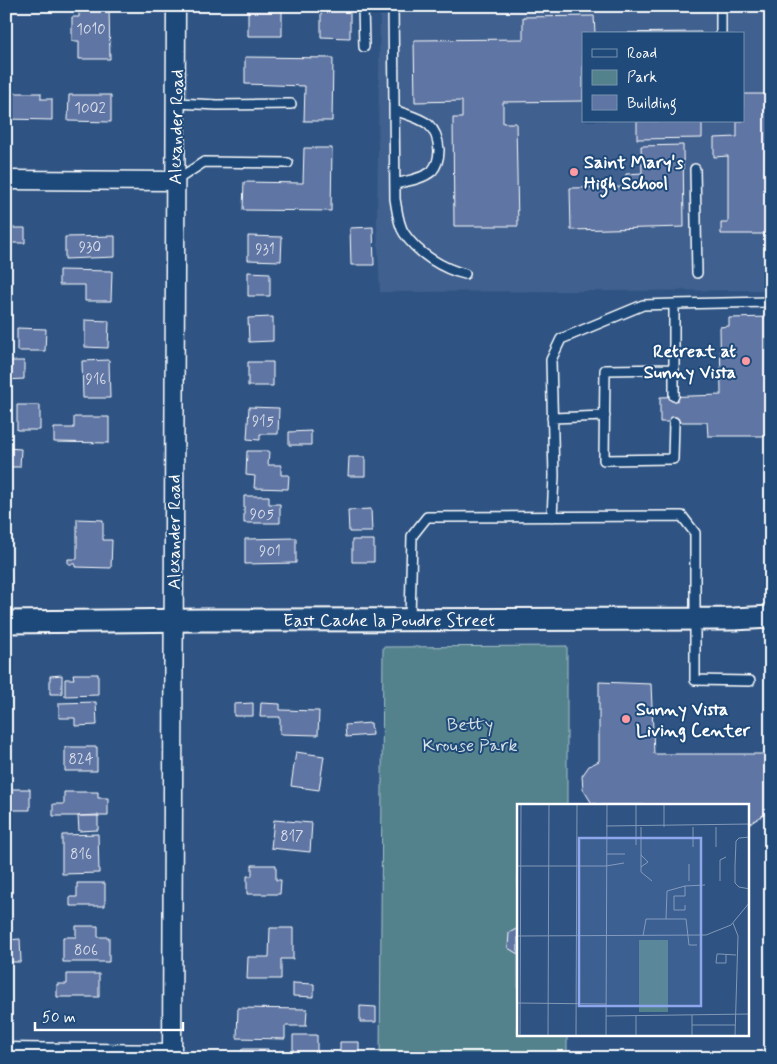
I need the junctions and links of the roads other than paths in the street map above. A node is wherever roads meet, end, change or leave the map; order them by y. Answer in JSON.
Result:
{"nodes":[{"id":1,"x":176,"y":6,"type":"edge"},
{"id":2,"x":363,"y":6,"type":"edge"},
{"id":3,"x":394,"y":6,"type":"edge"},
{"id":4,"x":721,"y":6,"type":"edge"},
{"id":5,"x":721,"y":32,"type":"edge"},
{"id":6,"x":364,"y":47,"type":"dead end"},
{"id":7,"x":177,"y":103,"type":"junction"},
{"id":8,"x":291,"y":104,"type":"dead end"},
{"id":9,"x":394,"y":110,"type":"junction"},
{"id":10,"x":288,"y":163,"type":"dead end"},
{"id":11,"x":695,"y":169,"type":"dead end"},
{"id":12,"x":6,"y":180,"type":"edge"},
{"id":13,"x":175,"y":181,"type":"junction"},
{"id":14,"x":395,"y":184,"type":"junction"},
{"id":15,"x":465,"y":274,"type":"dead end"},
{"id":16,"x":697,"y":274,"type":"dead end"},
{"id":17,"x":771,"y":302,"type":"edge"},
{"id":18,"x":674,"y":304,"type":"junction"},
{"id":19,"x":674,"y":370,"type":"junction"},
{"id":20,"x":674,"y":396,"type":"dead end"},
{"id":21,"x":605,"y":416,"type":"junction"},
{"id":22,"x":552,"y":418,"type":"junction"},
{"id":23,"x":674,"y":422,"type":"dead end"},
{"id":24,"x":552,"y":517,"type":"junction"},
{"id":25,"x":771,"y":617,"type":"edge"},
{"id":26,"x":696,"y":619,"type":"junction"},
{"id":27,"x":410,"y":620,"type":"junction"},
{"id":28,"x":174,"y":621,"type":"junction"},
{"id":29,"x":6,"y":622,"type":"edge"},
{"id":30,"x":750,"y":681,"type":"dead end"},
{"id":31,"x":6,"y":1052,"type":"edge"},
{"id":32,"x":172,"y":1056,"type":"edge"}],
"edges":[{"from":1,"to":7,"type":"street","name":"Alexander Road"},
{"from":2,"to":6,"type":"lane"},
{"from":3,"to":9,"type":"lane"},
{"from":4,"to":5,"type":"lane"},
{"from":7,"to":8,"type":"lane"},
{"from":7,"to":13,"type":"street","name":"Alexander Road"},
{"from":9,"to":14,"type":"lane"},
{"from":9,"to":14,"type":"lane"},
{"from":10,"to":13,"type":"lane"},
{"from":11,"to":16,"type":"lane"},
{"from":12,"to":13,"type":"street"},
{"from":13,"to":28,"type":"street","name":"Alexander Road"},
{"from":14,"to":15,"type":"lane"},
{"from":17,"to":18,"type":"lane"},
{"from":18,"to":19,"type":"lane"},
{"from":18,"to":22,"type":"lane"},
{"from":19,"to":20,"type":"lane"},
{"from":19,"to":21,"type":"lane"},
{"from":21,"to":22,"type":"lane"},
{"from":21,"to":23,"type":"lane"},
{"from":22,"to":24,"type":"lane"},
{"from":24,"to":26,"type":"lane"},
{"from":24,"to":27,"type":"lane"},
{"from":25,"to":26,"type":"street","name":"East Cache la Poudre Street"},
{"from":26,"to":27,"type":"street","name":"East Cache la Poudre Street"},
{"from":26,"to":30,"type":"lane"},
{"from":27,"to":28,"type":"street","name":"East Cache la Poudre Street"},
{"from":28,"to":29,"type":"street","name":"East Cache la Poudre Street"},
{"from":28,"to":32,"type":"street","name":"Alexander Road"},
{"from":31,"to":32,"type":"street"}]}
